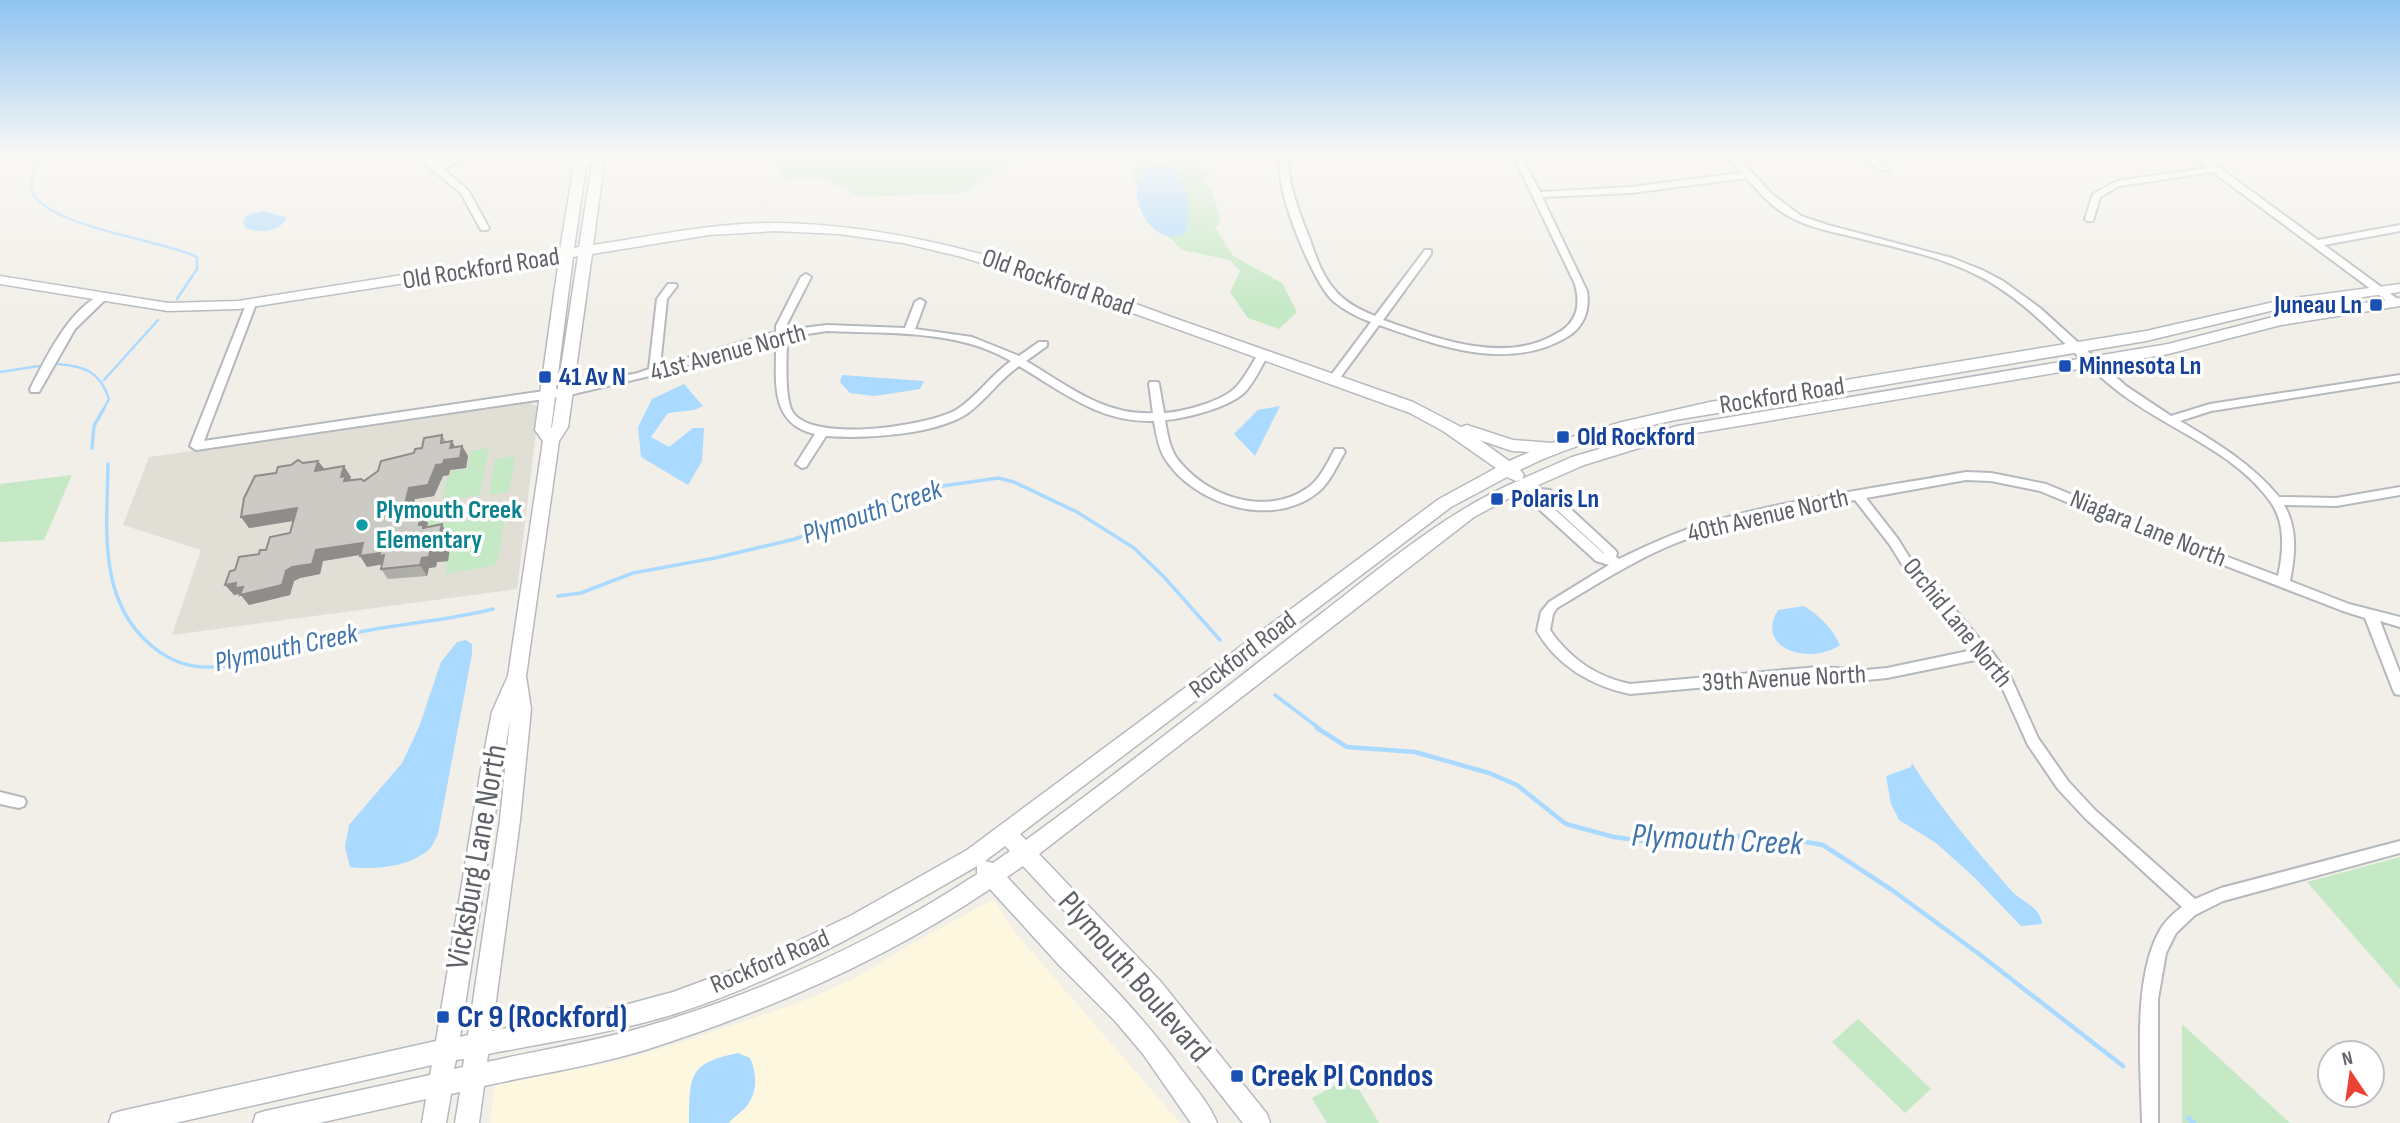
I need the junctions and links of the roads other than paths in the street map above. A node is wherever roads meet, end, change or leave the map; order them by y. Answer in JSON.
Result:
{"nodes":[{"id":1,"x":473,"y":207,"type":"edge"},
{"id":2,"x":574,"y":207,"type":"edge"},
{"id":3,"x":592,"y":207,"type":"edge"},
{"id":4,"x":1291,"y":207,"type":"edge"},
{"id":5,"x":1542,"y":207,"type":"edge"},
{"id":6,"x":1781,"y":207,"type":"edge"},
{"id":7,"x":2093,"y":207,"type":"edge"},
{"id":8,"x":2268,"y":207,"type":"edge"},
{"id":9,"x":2090,"y":219,"type":"dead end"},
{"id":10,"x":2400,"y":228,"type":"edge"},
{"id":11,"x":485,"y":229,"type":"dead end"},
{"id":12,"x":2318,"y":243,"type":"junction"},
{"id":13,"x":587,"y":252,"type":"junction"},
{"id":14,"x":1428,"y":252,"type":"dead end"},
{"id":15,"x":567,"y":255,"type":"junction"},
{"id":16,"x":806,"y":277,"type":"dead end"},
{"id":17,"x":0,"y":280,"type":"edge"},
{"id":18,"x":672,"y":286,"type":"dead end"},
{"id":19,"x":2379,"y":290,"type":"junction"},
{"id":20,"x":103,"y":297,"type":"junction"},
{"id":21,"x":2398,"y":297,"type":"edge"},
{"id":22,"x":920,"y":302,"type":"dead end"},
{"id":23,"x":251,"y":304,"type":"junction"},
{"id":24,"x":1376,"y":321,"type":"junction"},
{"id":25,"x":909,"y":332,"type":"junction"},
{"id":26,"x":780,"y":334,"type":"junction"},
{"id":27,"x":1043,"y":344,"type":"dead end"},
{"id":28,"x":2076,"y":348,"type":"junction"},
{"id":29,"x":1264,"y":355,"type":"junction"},
{"id":30,"x":1020,"y":362,"type":"junction"},
{"id":31,"x":2091,"y":362,"type":"junction"},
{"id":32,"x":654,"y":372,"type":"junction"},
{"id":33,"x":2400,"y":378,"type":"edge"},
{"id":34,"x":1333,"y":380,"type":"junction"},
{"id":35,"x":1154,"y":384,"type":"dead end"},
{"id":36,"x":35,"y":389,"type":"dead end"},
{"id":37,"x":565,"y":392,"type":"junction"},
{"id":38,"x":548,"y":395,"type":"junction"},
{"id":39,"x":1423,"y":413,"type":"junction"},
{"id":40,"x":1161,"y":418,"type":"junction"},
{"id":41,"x":2169,"y":421,"type":"junction"},
{"id":42,"x":822,"y":433,"type":"junction"},
{"id":43,"x":551,"y":441,"type":"junction"},
{"id":44,"x":1569,"y":443,"type":"junction"},
{"id":45,"x":1339,"y":452,"type":"dead end"},
{"id":46,"x":802,"y":464,"type":"dead end"},
{"id":47,"x":1508,"y":469,"type":"junction"},
{"id":48,"x":1919,"y":483,"type":"joint"},
{"id":49,"x":1533,"y":488,"type":"junction"},
{"id":50,"x":2400,"y":491,"type":"edge"},
{"id":51,"x":1857,"y":495,"type":"junction"},
{"id":52,"x":2276,"y":501,"type":"junction"},
{"id":53,"x":1613,"y":562,"type":"junction"},
{"id":54,"x":2283,"y":583,"type":"junction"},
{"id":55,"x":2371,"y":615,"type":"junction"},
{"id":56,"x":2400,"y":622,"type":"edge"},
{"id":57,"x":1985,"y":653,"type":"junction"},
{"id":58,"x":1586,"y":672,"type":"joint"},
{"id":59,"x":517,"y":676,"type":"junction"},
{"id":60,"x":2400,"y":690,"type":"edge"},
{"id":61,"x":0,"y":798,"type":"edge"},
{"id":62,"x":19,"y":802,"type":"dead end"},
{"id":63,"x":1007,"y":834,"type":"junction"},
{"id":64,"x":2400,"y":848,"type":"edge"},
{"id":65,"x":1024,"y":853,"type":"junction"},
{"id":66,"x":974,"y":857,"type":"junction"},
{"id":67,"x":992,"y":876,"type":"junction"},
{"id":68,"x":2193,"y":907,"type":"junction"},
{"id":69,"x":479,"y":1044,"type":"junction"},
{"id":70,"x":444,"y":1051,"type":"junction"},
{"id":71,"x":474,"y":1078,"type":"junction"},
{"id":72,"x":440,"y":1085,"type":"junction"},
{"id":73,"x":121,"y":1123,"type":"edge"},
{"id":74,"x":265,"y":1123,"type":"edge"},
{"id":75,"x":433,"y":1123,"type":"edge"},
{"id":76,"x":467,"y":1123,"type":"edge"},
{"id":77,"x":1205,"y":1123,"type":"edge"},
{"id":78,"x":1258,"y":1123,"type":"edge"},
{"id":79,"x":2150,"y":1123,"type":"edge"}],
"edges":[{"from":1,"to":11,"type":"street"},
{"from":2,"to":15,"type":"main road","name":"Vicksburg Lane North"},
{"from":3,"to":13,"type":"main road","name":"Vicksburg Lane North"},
{"from":4,"to":24,"type":"street"},
{"from":5,"to":24,"type":"street"},
{"from":6,"to":28,"type":"street"},
{"from":7,"to":9,"type":"street"},
{"from":8,"to":12,"type":"street"},
{"from":10,"to":12,"type":"street"},
{"from":12,"to":19,"type":"street"},
{"from":13,"to":15,"type":"main road","name":"Old Rockford Road"},
{"from":13,"to":29,"type":"main road","name":"Old Rockford Road"},
{"from":13,"to":37,"type":"main road","name":"Vicksburg Lane North"},
{"from":14,"to":24,"type":"street"},
{"from":15,"to":23,"type":"main road","name":"Old Rockford Road"},
{"from":15,"to":38,"type":"main road","name":"Vicksburg Lane North"},
{"from":16,"to":26,"type":"street"},
{"from":17,"to":20,"type":"main road","name":"Old Rockford Road"},
{"from":18,"to":32,"type":"street"},
{"from":19,"to":21,"type":"main road","name":"Rockford Road"},
{"from":19,"to":28,"type":"main road","name":"Rockford Road"},
{"from":20,"to":23,"type":"main road","name":"Old Rockford Road"},
{"from":20,"to":36,"type":"street"},
{"from":21,"to":31,"type":"main road","name":"Rockford Road"},
{"from":22,"to":25,"type":"street"},
{"from":23,"to":38,"type":"street","name":"41st Avenue North"},
{"from":24,"to":34,"type":"street"},
{"from":25,"to":26,"type":"street","name":"41st Avenue North"},
{"from":25,"to":30,"type":"street","name":"41st Avenue North"},
{"from":26,"to":32,"type":"street","name":"41st Avenue North"},
{"from":26,"to":42,"type":"street"},
{"from":27,"to":30,"type":"street"},
{"from":28,"to":31,"type":"street"},
{"from":28,"to":44,"type":"main road","name":"Rockford Road"},
{"from":29,"to":34,"type":"main road","name":"Old Rockford Road"},
{"from":29,"to":40,"type":"street","name":"41st Avenue North"},
{"from":30,"to":40,"type":"street","name":"41st Avenue North"},
{"from":30,"to":42,"type":"street"},
{"from":31,"to":41,"type":"street"},
{"from":31,"to":49,"type":"main road","name":"Rockford Road"},
{"from":32,"to":37,"type":"street","name":"41st Avenue North"},
{"from":33,"to":41,"type":"street"},
{"from":34,"to":39,"type":"main road","name":"Old Rockford Road"},
{"from":35,"to":40,"type":"street"},
{"from":37,"to":38,"type":"street","name":"41st Avenue North"},
{"from":37,"to":43,"type":"main road","name":"Vicksburg Lane North"},
{"from":38,"to":43,"type":"main road","name":"Vicksburg Lane North"},
{"from":39,"to":44,"type":"main road"},
{"from":39,"to":47,"type":"main road","name":"Old Rockford Road"},
{"from":40,"to":45,"type":"street"},
{"from":41,"to":52,"type":"street"},
{"from":42,"to":46,"type":"street"},
{"from":43,"to":59,"type":"main road","name":"Vicksburg Lane North"},
{"from":44,"to":47,"type":"main road","name":"Rockford Road"},
{"from":47,"to":49,"type":"main road","name":"Old Rockford Road"},
{"from":47,"to":63,"type":"main road","name":"Rockford Road"},
{"from":48,"to":51,"type":"street","name":"40th Avenue North"},
{"from":48,"to":54,"type":"street","name":"Niagara Lane North"},
{"from":49,"to":53,"type":"street","name":"Old Rockford Road"},
{"from":49,"to":65,"type":"main road","name":"Rockford Road"},
{"from":50,"to":52,"type":"street"},
{"from":51,"to":53,"type":"street","name":"40th Avenue North"},
{"from":51,"to":57,"type":"street","name":"Orchid Lane North"},
{"from":52,"to":54,"type":"street"},
{"from":53,"to":58,"type":"street","name":"40th Avenue North"},
{"from":54,"to":55,"type":"street","name":"Niagara Lane North"},
{"from":55,"to":56,"type":"street","name":"Niagara Lane North"},
{"from":55,"to":60,"type":"street"},
{"from":57,"to":58,"type":"street","name":"39th Avenue North"},
{"from":57,"to":68,"type":"street","name":"Orchid Lane North"},
{"from":59,"to":69,"type":"main road","name":"Vicksburg Lane North"},
{"from":59,"to":70,"type":"main road","name":"Vicksburg Lane North"},
{"from":61,"to":62,"type":"street"},
{"from":63,"to":65,"type":"main road","name":"Plymouth Boulevard"},
{"from":63,"to":66,"type":"main road","name":"Rockford Road"},
{"from":64,"to":68,"type":"street"},
{"from":65,"to":67,"type":"main road","name":"Rockford Road"},
{"from":65,"to":78,"type":"main road","name":"Plymouth Boulevard"},
{"from":66,"to":67,"type":"main road","name":"Plymouth Boulevard"},
{"from":66,"to":69,"type":"main road","name":"Rockford Road"},
{"from":67,"to":71,"type":"main road","name":"Rockford Road"},
{"from":67,"to":77,"type":"main road","name":"Plymouth Boulevard"},
{"from":68,"to":79,"type":"street"},
{"from":69,"to":70,"type":"main road","name":"Rockford Road"},
{"from":69,"to":71,"type":"main road","name":"Vicksburg Lane North"},
{"from":70,"to":72,"type":"main road","name":"Vicksburg Lane North"},
{"from":70,"to":73,"type":"main road","name":"Rockford Road"},
{"from":71,"to":72,"type":"main road","name":"Rockford Road"},
{"from":71,"to":76,"type":"main road","name":"Vicksburg Lane North"},
{"from":72,"to":74,"type":"main road","name":"Rockford Road"},
{"from":72,"to":75,"type":"main road","name":"Vicksburg Lane North"}]}
